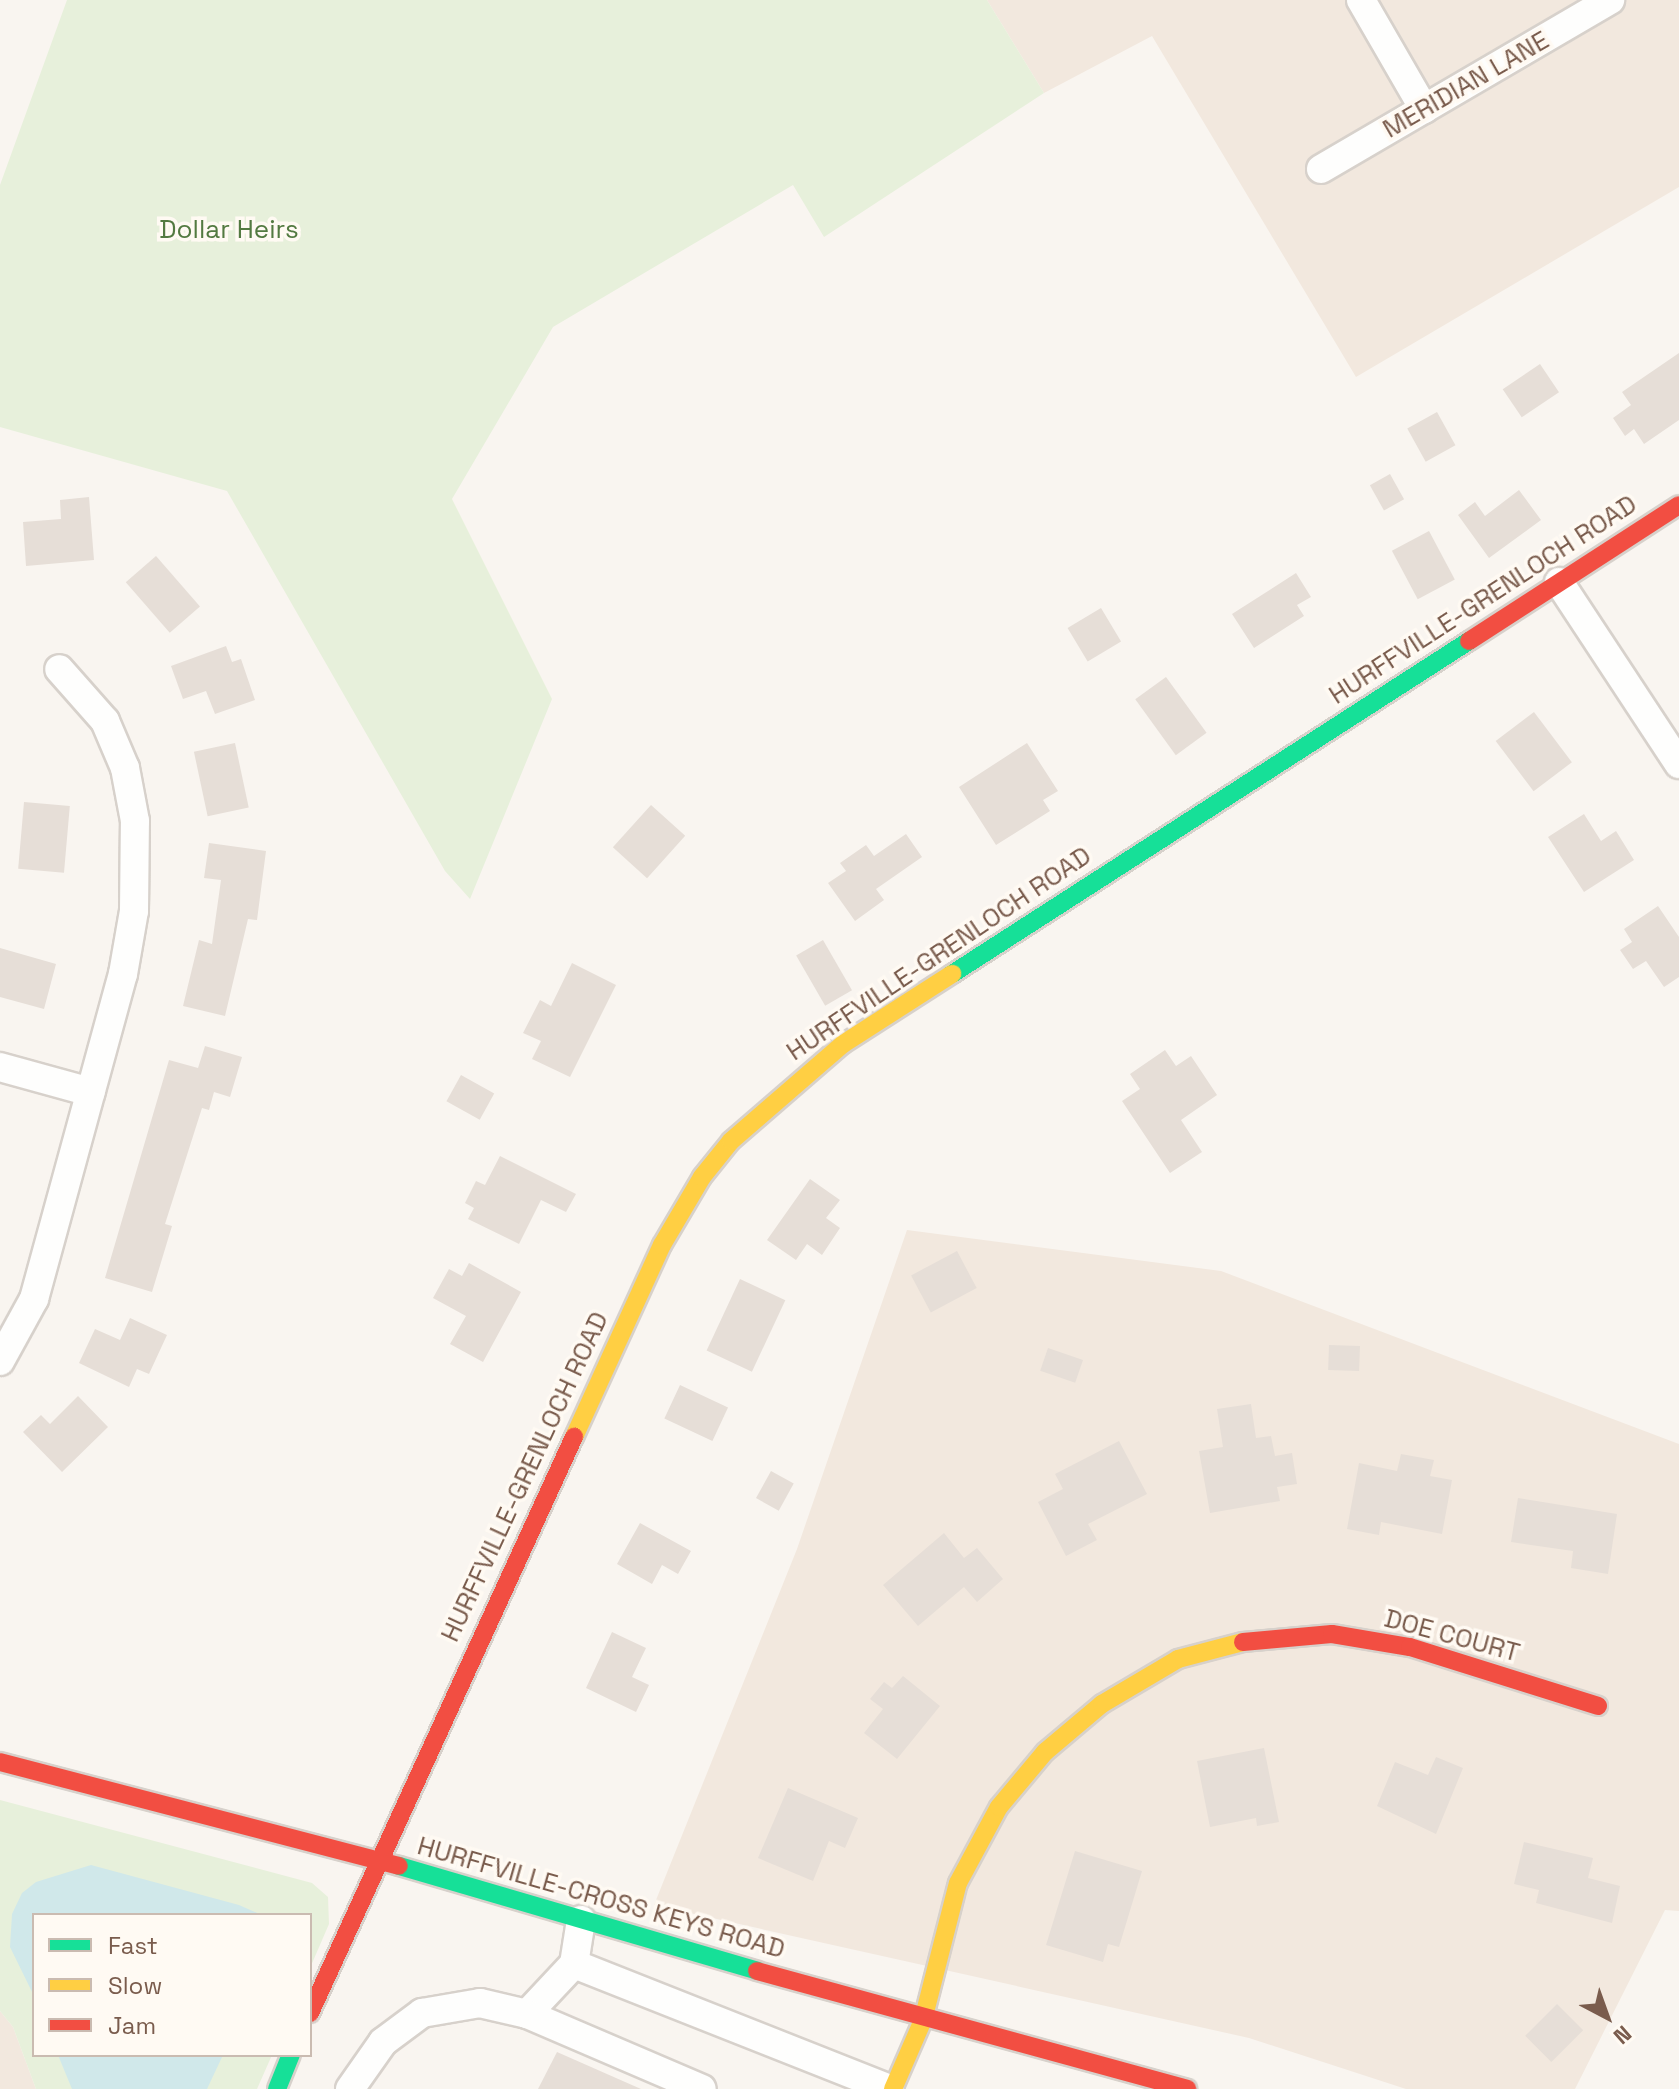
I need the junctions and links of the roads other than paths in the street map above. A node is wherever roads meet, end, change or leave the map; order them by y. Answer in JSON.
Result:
{"nodes":[{"id":1,"x":1361,"y":0,"type":"edge"},
{"id":2,"x":1610,"y":0,"type":"edge"},
{"id":3,"x":1424,"y":109,"type":"junction"},
{"id":4,"x":1321,"y":169,"type":"dead end"},
{"id":5,"x":1679,"y":505,"type":"edge"},
{"id":6,"x":1559,"y":582,"type":"junction"},
{"id":7,"x":59,"y":669,"type":"dead end"},
{"id":8,"x":1679,"y":764,"type":"edge"},
{"id":9,"x":0,"y":1067,"type":"edge"},
{"id":10,"x":91,"y":1092,"type":"junction"},
{"id":11,"x":0,"y":1361,"type":"edge"},
{"id":12,"x":1598,"y":1706,"type":"dead end"},
{"id":13,"x":0,"y":1762,"type":"edge"},
{"id":14,"x":377,"y":1860,"type":"junction"},
{"id":15,"x":581,"y":1920,"type":"junction"},
{"id":16,"x":574,"y":1964,"type":"junction"},
{"id":17,"x":312,"y":2008,"type":"edge"},
{"id":18,"x":527,"y":2014,"type":"junction"},
{"id":19,"x":923,"y":2020,"type":"junction"},
{"id":20,"x":290,"y":2057,"type":"edge"},
{"id":21,"x":277,"y":2089,"type":"edge"},
{"id":22,"x":350,"y":2089,"type":"edge"},
{"id":23,"x":702,"y":2089,"type":"edge"},
{"id":24,"x":891,"y":2089,"type":"edge"},
{"id":25,"x":1187,"y":2089,"type":"edge"}],
"edges":[{"from":1,"to":3,"type":"street"},
{"from":2,"to":3,"type":"street","name":"MERIDIAN LANE"},
{"from":3,"to":4,"type":"street","name":"MERIDIAN LANE"},
{"from":5,"to":6,"type":"main road","name":"HURFFVILLE-GRENLOCH ROAD"},
{"from":6,"to":8,"type":"street"},
{"from":6,"to":14,"type":"main road","name":"HURFFVILLE-GRENLOCH ROAD"},
{"from":7,"to":10,"type":"street"},
{"from":9,"to":10,"type":"street"},
{"from":10,"to":11,"type":"street"},
{"from":12,"to":19,"type":"main road","name":"DOE COURT"},
{"from":13,"to":14,"type":"main road","name":"HURFFVILLE-CROSS KEYS ROAD"},
{"from":14,"to":15,"type":"main road","name":"HURFFVILLE-CROSS KEYS ROAD"},
{"from":14,"to":17,"type":"main road","name":"HURFFVILLE-GRENLOCH ROAD"},
{"from":15,"to":16,"type":"street"},
{"from":15,"to":19,"type":"main road","name":"HURFFVILLE-CROSS KEYS ROAD"},
{"from":16,"to":18,"type":"street"},
{"from":16,"to":24,"type":"street"},
{"from":18,"to":22,"type":"street"},
{"from":18,"to":23,"type":"street"},
{"from":19,"to":24,"type":"main road","name":"DOE COURT"},
{"from":19,"to":25,"type":"main road","name":"HURFFVILLE-CROSS KEYS ROAD"},
{"from":20,"to":21,"type":"main road"}]}
